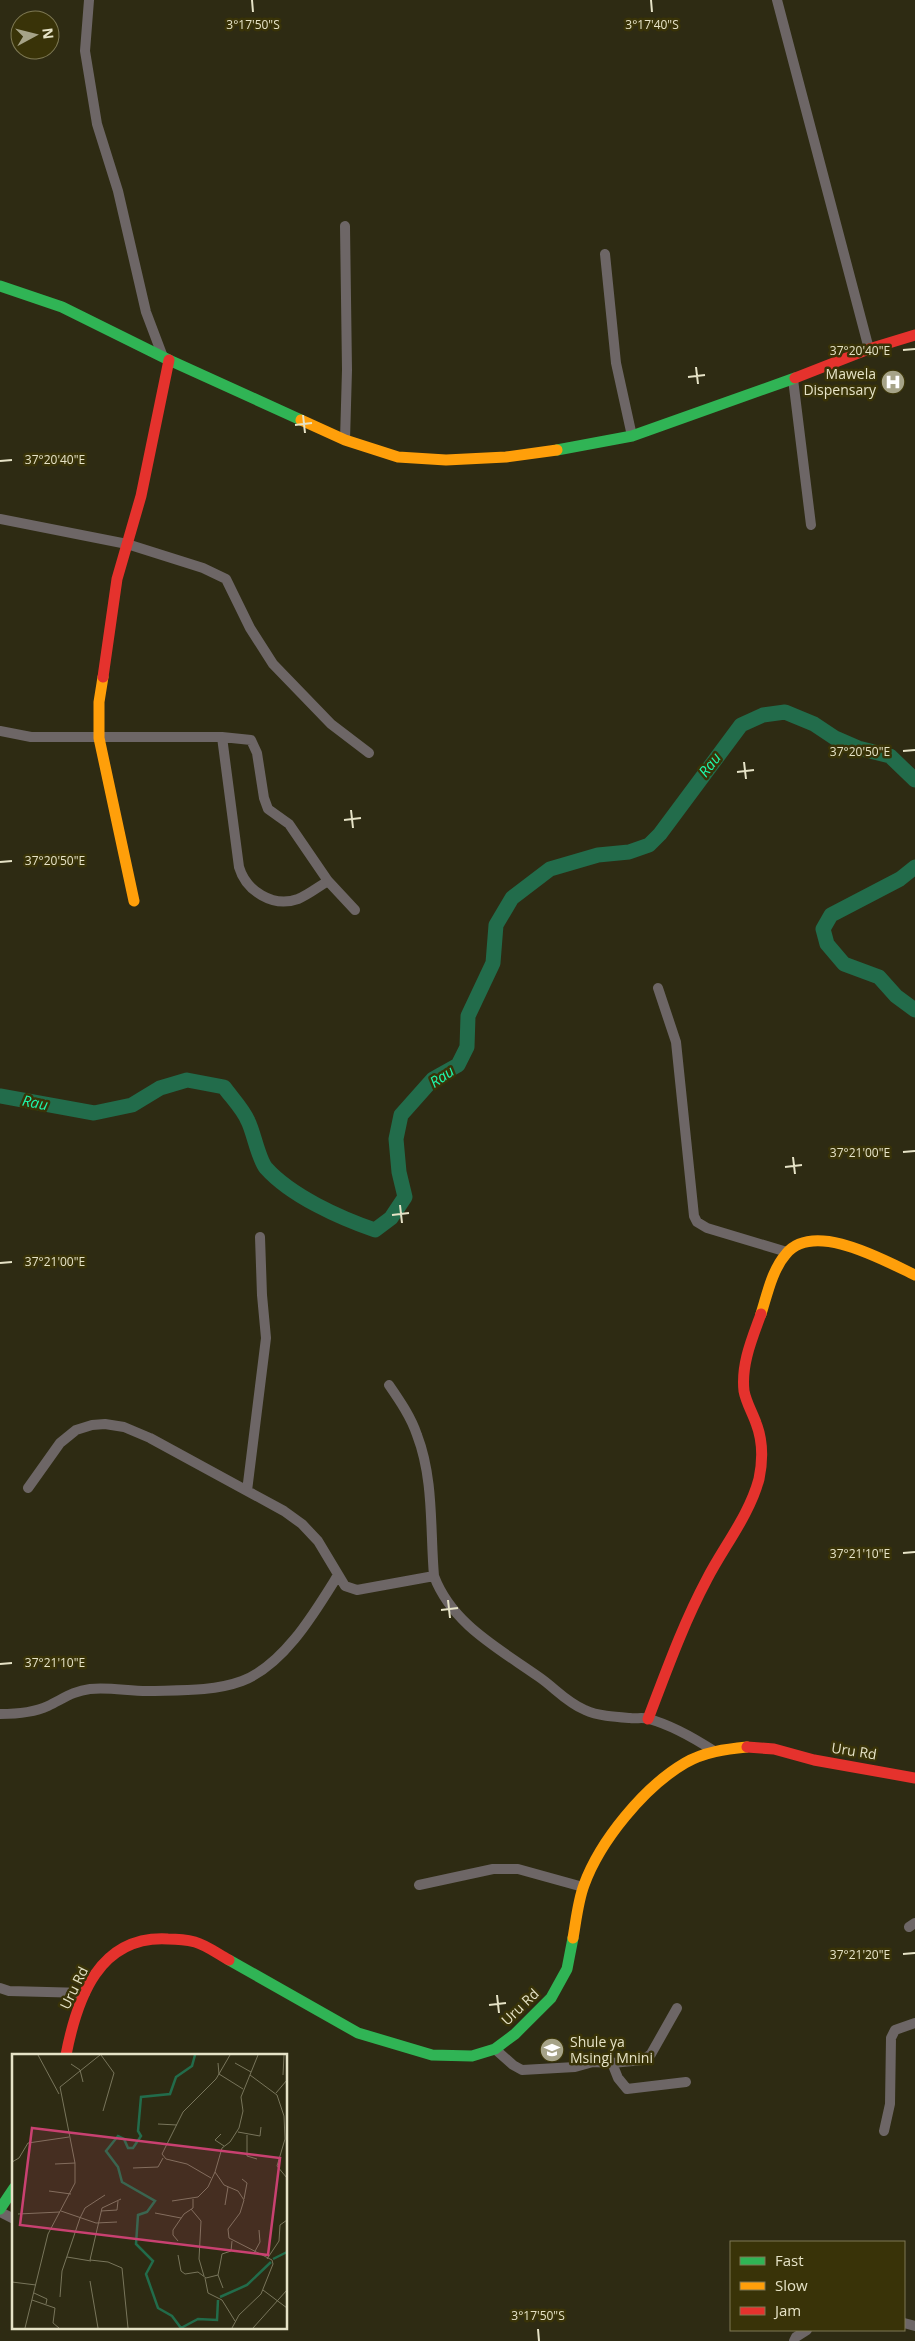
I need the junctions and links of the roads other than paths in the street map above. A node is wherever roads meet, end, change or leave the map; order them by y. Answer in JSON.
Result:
{"nodes":[{"id":1,"x":89,"y":0,"type":"edge"},
{"id":2,"x":777,"y":0,"type":"edge"},
{"id":3,"x":345,"y":226,"type":"dead end"},
{"id":4,"x":605,"y":254,"type":"dead end"},
{"id":5,"x":0,"y":286,"type":"edge"},
{"id":6,"x":915,"y":335,"type":"edge"},
{"id":7,"x":869,"y":349,"type":"junction"},
{"id":8,"x":166,"y":359,"type":"junction"},
{"id":9,"x":793,"y":379,"type":"junction"},
{"id":10,"x":632,"y":436,"type":"junction"},
{"id":11,"x":346,"y":440,"type":"junction"},
{"id":12,"x":0,"y":519,"type":"edge"},
{"id":13,"x":811,"y":525,"type":"dead end"},
{"id":14,"x":127,"y":544,"type":"junction"},
{"id":15,"x":0,"y":731,"type":"edge"},
{"id":16,"x":99,"y":738,"type":"junction"},
{"id":17,"x":222,"y":738,"type":"junction"},
{"id":18,"x":369,"y":754,"type":"dead end"},
{"id":19,"x":328,"y":881,"type":"junction"},
{"id":20,"x":134,"y":901,"type":"dead end"},
{"id":21,"x":355,"y":910,"type":"dead end"},
{"id":22,"x":658,"y":988,"type":"dead end"},
{"id":23,"x":260,"y":1237,"type":"dead end"},
{"id":24,"x":787,"y":1252,"type":"junction"},
{"id":25,"x":915,"y":1275,"type":"edge"},
{"id":26,"x":390,"y":1385,"type":"dead end"},
{"id":27,"x":28,"y":1488,"type":"dead end"},
{"id":28,"x":247,"y":1491,"type":"junction"},
{"id":29,"x":338,"y":1575,"type":"junction"},
{"id":30,"x":434,"y":1576,"type":"junction"},
{"id":31,"x":0,"y":1714,"type":"edge"},
{"id":32,"x":648,"y":1718,"type":"junction"},
{"id":33,"x":714,"y":1751,"type":"junction"},
{"id":34,"x":915,"y":1778,"type":"edge"},
{"id":35,"x":419,"y":1885,"type":"dead end"},
{"id":36,"x":583,"y":1887,"type":"junction"},
{"id":37,"x":0,"y":1988,"type":"edge"},
{"id":38,"x":85,"y":1993,"type":"junction"},
{"id":39,"x":678,"y":2008,"type":"dead end"},
{"id":40,"x":915,"y":2023,"type":"edge"},
{"id":41,"x":495,"y":2049,"type":"junction"},
{"id":42,"x":66,"y":2054,"type":"edge"},
{"id":43,"x":612,"y":2063,"type":"junction"},
{"id":44,"x":686,"y":2082,"type":"dead end"},
{"id":45,"x":884,"y":2131,"type":"dead end"},
{"id":46,"x":12,"y":2191,"type":"edge"},
{"id":47,"x":0,"y":2210,"type":"edge"},
{"id":48,"x":12,"y":2218,"type":"edge"},
{"id":49,"x":805,"y":2331,"type":"edge"},
{"id":50,"x":794,"y":2341,"type":"edge"}],
"edges":[{"from":1,"to":8,"type":"street"},
{"from":2,"to":7,"type":"street"},
{"from":3,"to":11,"type":"street"},
{"from":4,"to":10,"type":"street"},
{"from":5,"to":8,"type":"street"},
{"from":6,"to":7,"type":"street"},
{"from":7,"to":9,"type":"street"},
{"from":8,"to":11,"type":"street"},
{"from":8,"to":14,"type":"street"},
{"from":9,"to":10,"type":"street"},
{"from":9,"to":13,"type":"street"},
{"from":10,"to":11,"type":"street"},
{"from":12,"to":14,"type":"street"},
{"from":14,"to":16,"type":"street"},
{"from":14,"to":18,"type":"street"},
{"from":15,"to":16,"type":"street"},
{"from":16,"to":17,"type":"street"},
{"from":16,"to":20,"type":"street"},
{"from":17,"to":19,"type":"street"},
{"from":17,"to":19,"type":"street"},
{"from":19,"to":21,"type":"street"},
{"from":22,"to":24,"type":"street"},
{"from":23,"to":28,"type":"street"},
{"from":24,"to":25,"type":"street"},
{"from":24,"to":32,"type":"street"},
{"from":26,"to":30,"type":"street"},
{"from":27,"to":28,"type":"street"},
{"from":28,"to":29,"type":"street"},
{"from":29,"to":30,"type":"street"},
{"from":29,"to":31,"type":"street"},
{"from":30,"to":32,"type":"street"},
{"from":32,"to":33,"type":"street"},
{"from":33,"to":34,"type":"street","name":"Uru Rd"},
{"from":33,"to":36,"type":"street","name":"Uru Rd"},
{"from":35,"to":36,"type":"street"},
{"from":36,"to":41,"type":"street","name":"Uru Rd"},
{"from":37,"to":38,"type":"street"},
{"from":38,"to":41,"type":"street","name":"Uru Rd"},
{"from":38,"to":42,"type":"street","name":"Uru Rd"},
{"from":39,"to":43,"type":"street"},
{"from":40,"to":45,"type":"street"},
{"from":41,"to":43,"type":"street"},
{"from":43,"to":44,"type":"street"},
{"from":46,"to":47,"type":"street"},
{"from":47,"to":48,"type":"street"},
{"from":49,"to":50,"type":"street"}]}
